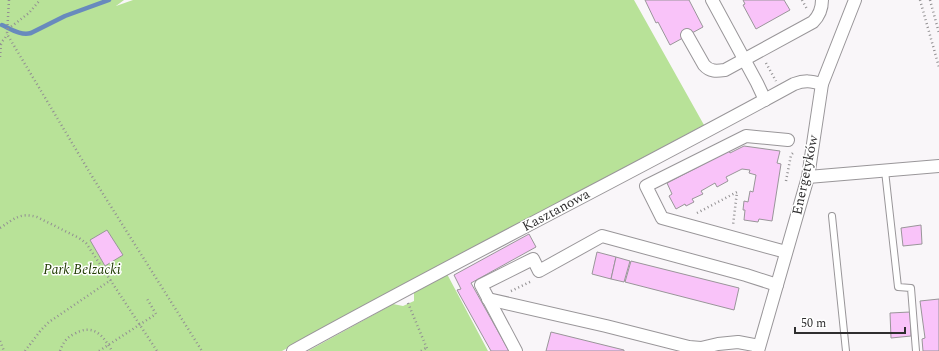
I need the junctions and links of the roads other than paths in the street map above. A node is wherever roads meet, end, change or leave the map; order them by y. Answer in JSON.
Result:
{"nodes":[{"id":1,"x":712,"y":0,"type":"edge"},
{"id":2,"x":822,"y":0,"type":"edge"},
{"id":3,"x":855,"y":0,"type":"edge"},
{"id":4,"x":687,"y":36,"type":"dead end"},
{"id":5,"x":744,"y":60,"type":"junction"},
{"id":6,"x":822,"y":84,"type":"junction"},
{"id":7,"x":765,"y":100,"type":"junction"},
{"id":8,"x":788,"y":140,"type":"dead end"},
{"id":9,"x":939,"y":166,"type":"edge"},
{"id":10,"x":885,"y":171,"type":"junction"},
{"id":11,"x":808,"y":177,"type":"junction"},
{"id":12,"x":832,"y":216,"type":"dead end"},
{"id":13,"x":786,"y":252,"type":"junction"},
{"id":14,"x":777,"y":285,"type":"junction"},
{"id":15,"x":488,"y":299,"type":"junction"},
{"id":16,"x":758,"y":349,"type":"edge"},
{"id":17,"x":293,"y":351,"type":"edge"},
{"id":18,"x":516,"y":351,"type":"edge"},
{"id":19,"x":846,"y":351,"type":"edge"},
{"id":20,"x":916,"y":351,"type":"edge"}],
"edges":[{"from":1,"to":5,"type":"street"},
{"from":2,"to":5,"type":"street"},
{"from":3,"to":6,"type":"street","name":"Energetyków"},
{"from":4,"to":5,"type":"street"},
{"from":5,"to":7,"type":"street"},
{"from":6,"to":7,"type":"street","name":"Kasztanowa"},
{"from":6,"to":11,"type":"street","name":"Energetyków"},
{"from":7,"to":17,"type":"street","name":"Kasztanowa"},
{"from":8,"to":13,"type":"street"},
{"from":9,"to":10,"type":"street"},
{"from":10,"to":11,"type":"street"},
{"from":10,"to":20,"type":"lane"},
{"from":11,"to":13,"type":"street","name":"Energetyków"},
{"from":12,"to":19,"type":"lane"},
{"from":13,"to":14,"type":"street","name":"Energetyków"},
{"from":14,"to":15,"type":"street"},
{"from":14,"to":16,"type":"street","name":"Energetyków"},
{"from":15,"to":16,"type":"street"},
{"from":15,"to":18,"type":"street"}]}
